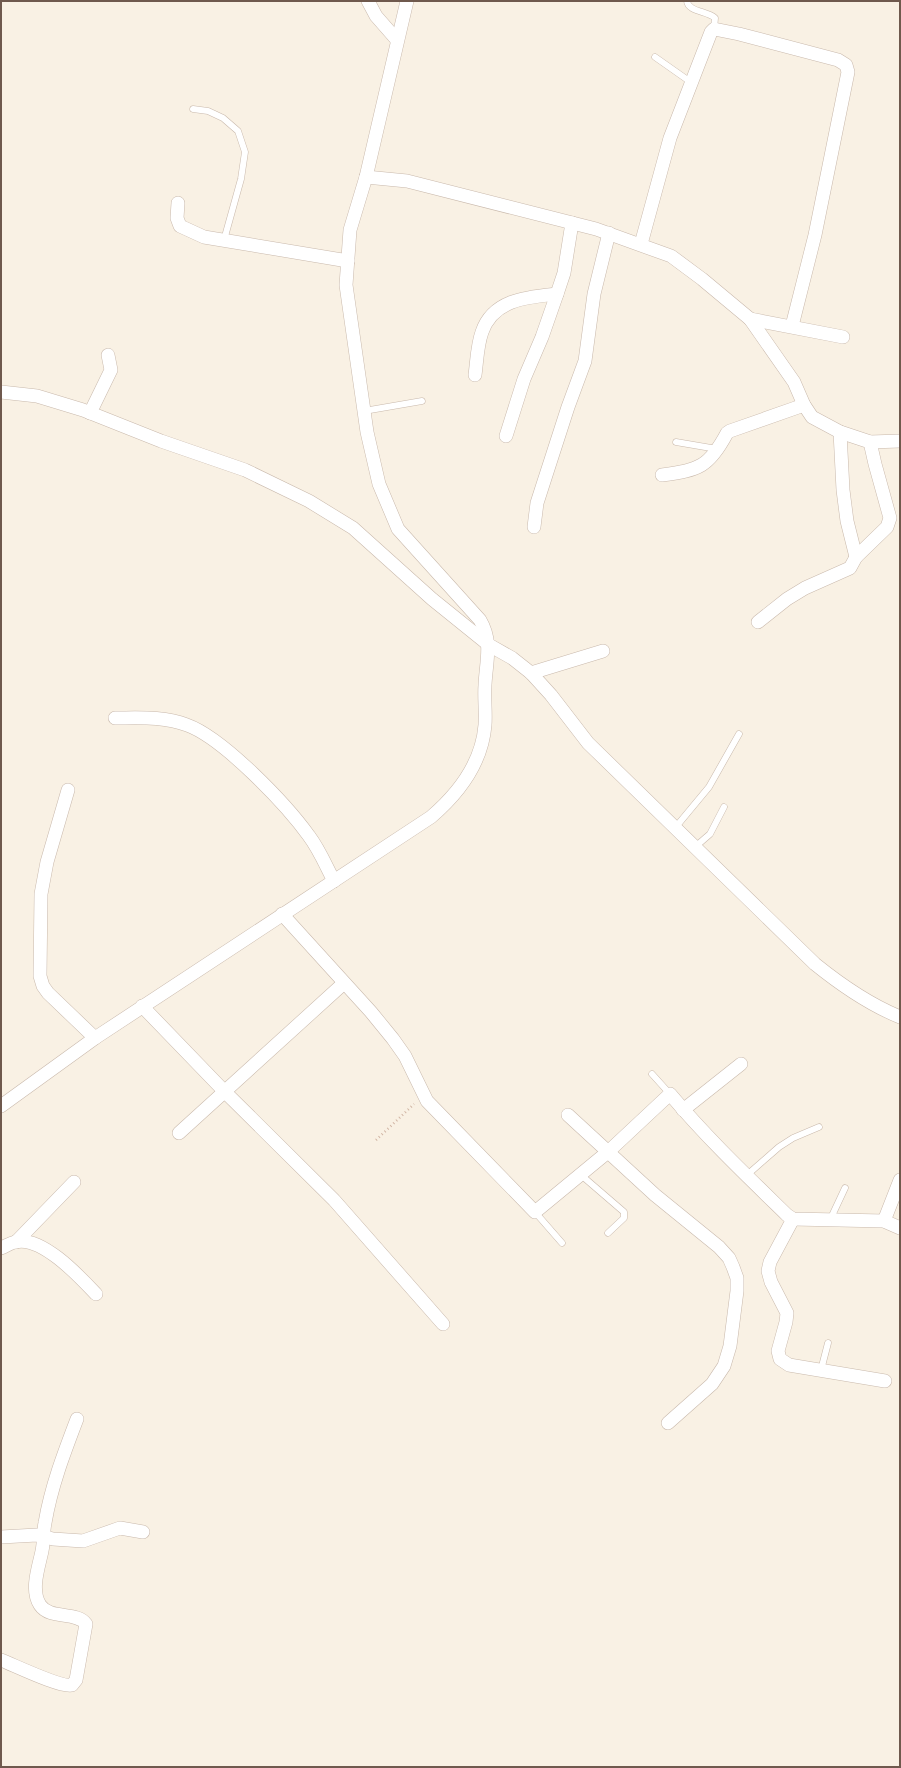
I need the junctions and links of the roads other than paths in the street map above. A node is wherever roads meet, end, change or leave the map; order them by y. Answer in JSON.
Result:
{"nodes":[{"id":1,"x":368,"y":1,"type":"edge"},
{"id":2,"x":407,"y":1,"type":"edge"},
{"id":3,"x":687,"y":1,"type":"edge"},
{"id":4,"x":714,"y":29,"type":"junction"},
{"id":5,"x":397,"y":40,"type":"junction"},
{"id":6,"x":654,"y":57,"type":"dead end"},
{"id":7,"x":692,"y":83,"type":"junction"},
{"id":8,"x":192,"y":110,"type":"dead end"},
{"id":9,"x":366,"y":177,"type":"junction"},
{"id":10,"x":178,"y":204,"type":"dead end"},
{"id":11,"x":572,"y":223,"type":"junction"},
{"id":12,"x":609,"y":233,"type":"junction"},
{"id":13,"x":224,"y":240,"type":"junction"},
{"id":14,"x":641,"y":244,"type":"junction"},
{"id":15,"x":348,"y":261,"type":"junction"},
{"id":16,"x":557,"y":294,"type":"junction"},
{"id":17,"x":750,"y":319,"type":"junction"},
{"id":18,"x":792,"y":326,"type":"junction"},
{"id":19,"x":843,"y":337,"type":"dead end"},
{"id":20,"x":108,"y":355,"type":"dead end"},
{"id":21,"x":475,"y":375,"type":"dead end"},
{"id":22,"x":1,"y":392,"type":"edge"},
{"id":23,"x":422,"y":401,"type":"dead end"},
{"id":24,"x":804,"y":405,"type":"junction"},
{"id":25,"x":364,"y":411,"type":"junction"},
{"id":26,"x":90,"y":413,"type":"junction"},
{"id":27,"x":840,"y":432,"type":"junction"},
{"id":28,"x":506,"y":436,"type":"dead end"},
{"id":29,"x":900,"y":441,"type":"edge"},
{"id":30,"x":676,"y":442,"type":"dead end"},
{"id":31,"x":870,"y":442,"type":"junction"},
{"id":32,"x":719,"y":449,"type":"junction"},
{"id":33,"x":662,"y":475,"type":"dead end"},
{"id":34,"x":534,"y":527,"type":"dead end"},
{"id":35,"x":856,"y":557,"type":"junction"},
{"id":36,"x":758,"y":622,"type":"dead end"},
{"id":37,"x":489,"y":644,"type":"junction"},
{"id":38,"x":602,"y":651,"type":"dead end"},
{"id":39,"x":531,"y":673,"type":"junction"},
{"id":40,"x":115,"y":718,"type":"dead end"},
{"id":41,"x":739,"y":734,"type":"dead end"},
{"id":42,"x":68,"y":790,"type":"dead end"},
{"id":43,"x":724,"y":807,"type":"dead end"},
{"id":44,"x":675,"y":828,"type":"junction"},
{"id":45,"x":695,"y":847,"type":"junction"},
{"id":46,"x":334,"y":881,"type":"junction"},
{"id":47,"x":282,"y":914,"type":"junction"},
{"id":48,"x":344,"y":984,"type":"junction"},
{"id":49,"x":142,"y":1006,"type":"junction"},
{"id":50,"x":900,"y":1016,"type":"edge"},
{"id":51,"x":95,"y":1038,"type":"junction"},
{"id":52,"x":741,"y":1064,"type":"dead end"},
{"id":53,"x":652,"y":1074,"type":"dead end"},
{"id":54,"x":225,"y":1092,"type":"junction"},
{"id":55,"x":670,"y":1094,"type":"junction"},
{"id":56,"x":1,"y":1106,"type":"edge"},
{"id":57,"x":683,"y":1110,"type":"junction"},
{"id":58,"x":568,"y":1115,"type":"dead end"},
{"id":59,"x":819,"y":1127,"type":"dead end"},
{"id":60,"x":179,"y":1134,"type":"dead end"},
{"id":61,"x":609,"y":1151,"type":"junction"},
{"id":62,"x":581,"y":1175,"type":"junction"},
{"id":63,"x":746,"y":1175,"type":"junction"},
{"id":64,"x":900,"y":1180,"type":"edge"},
{"id":65,"x":74,"y":1182,"type":"dead end"},
{"id":66,"x":845,"y":1188,"type":"dead end"},
{"id":67,"x":535,"y":1212,"type":"junction"},
{"id":68,"x":793,"y":1219,"type":"junction"},
{"id":69,"x":830,"y":1220,"type":"junction"},
{"id":70,"x":884,"y":1221,"type":"junction"},
{"id":71,"x":900,"y":1228,"type":"edge"},
{"id":72,"x":608,"y":1233,"type":"dead end"},
{"id":73,"x":16,"y":1242,"type":"junction"},
{"id":74,"x":562,"y":1243,"type":"dead end"},
{"id":75,"x":1,"y":1248,"type":"edge"},
{"id":76,"x":96,"y":1294,"type":"dead end"},
{"id":77,"x":443,"y":1324,"type":"dead end"},
{"id":78,"x":828,"y":1343,"type":"dead end"},
{"id":79,"x":821,"y":1370,"type":"junction"},
{"id":80,"x":885,"y":1381,"type":"dead end"},
{"id":81,"x":77,"y":1418,"type":"dead end"},
{"id":82,"x":668,"y":1423,"type":"dead end"},
{"id":83,"x":143,"y":1532,"type":"dead end"},
{"id":84,"x":44,"y":1536,"type":"junction"},
{"id":85,"x":2,"y":1540,"type":"edge"},
{"id":86,"x":1,"y":1660,"type":"edge"}],
"edges":[{"from":1,"to":5,"type":"street"},
{"from":2,"to":5,"type":"street"},
{"from":3,"to":4,"type":"lane"},
{"from":4,"to":7,"type":"street"},
{"from":4,"to":18,"type":"street"},
{"from":5,"to":9,"type":"street"},
{"from":6,"to":7,"type":"lane"},
{"from":7,"to":14,"type":"street"},
{"from":8,"to":13,"type":"lane"},
{"from":9,"to":11,"type":"street"},
{"from":9,"to":15,"type":"street"},
{"from":10,"to":13,"type":"street"},
{"from":11,"to":12,"type":"street"},
{"from":11,"to":16,"type":"street"},
{"from":12,"to":14,"type":"street"},
{"from":12,"to":34,"type":"street"},
{"from":13,"to":15,"type":"street"},
{"from":14,"to":17,"type":"street"},
{"from":15,"to":25,"type":"street"},
{"from":16,"to":21,"type":"street"},
{"from":16,"to":28,"type":"street"},
{"from":17,"to":18,"type":"street"},
{"from":17,"to":24,"type":"street"},
{"from":18,"to":19,"type":"street"},
{"from":20,"to":26,"type":"street"},
{"from":22,"to":26,"type":"street"},
{"from":23,"to":25,"type":"lane"},
{"from":24,"to":27,"type":"street"},
{"from":24,"to":32,"type":"street"},
{"from":25,"to":37,"type":"street"},
{"from":26,"to":37,"type":"street"},
{"from":27,"to":31,"type":"street"},
{"from":27,"to":35,"type":"street"},
{"from":29,"to":31,"type":"street"},
{"from":30,"to":32,"type":"lane"},
{"from":31,"to":35,"type":"street"},
{"from":32,"to":33,"type":"street"},
{"from":35,"to":36,"type":"street"},
{"from":37,"to":39,"type":"street"},
{"from":37,"to":46,"type":"street"},
{"from":38,"to":39,"type":"street"},
{"from":39,"to":44,"type":"street"},
{"from":40,"to":46,"type":"street"},
{"from":41,"to":44,"type":"lane"},
{"from":42,"to":51,"type":"street"},
{"from":43,"to":45,"type":"lane"},
{"from":44,"to":45,"type":"street"},
{"from":45,"to":50,"type":"street"},
{"from":46,"to":47,"type":"street"},
{"from":47,"to":48,"type":"street"},
{"from":47,"to":49,"type":"street"},
{"from":48,"to":54,"type":"street"},
{"from":48,"to":67,"type":"street"},
{"from":49,"to":51,"type":"street"},
{"from":49,"to":54,"type":"street"},
{"from":51,"to":56,"type":"street"},
{"from":52,"to":57,"type":"street"},
{"from":53,"to":55,"type":"lane"},
{"from":54,"to":60,"type":"street"},
{"from":54,"to":77,"type":"street"},
{"from":55,"to":57,"type":"street"},
{"from":55,"to":61,"type":"street"},
{"from":57,"to":63,"type":"street"},
{"from":58,"to":61,"type":"street"},
{"from":59,"to":63,"type":"lane"},
{"from":61,"to":62,"type":"street"},
{"from":61,"to":82,"type":"street"},
{"from":62,"to":67,"type":"street"},
{"from":62,"to":72,"type":"lane"},
{"from":63,"to":68,"type":"street"},
{"from":64,"to":70,"type":"street"},
{"from":65,"to":73,"type":"street"},
{"from":66,"to":69,"type":"lane"},
{"from":67,"to":74,"type":"lane"},
{"from":68,"to":69,"type":"street"},
{"from":68,"to":79,"type":"street"},
{"from":69,"to":70,"type":"street"},
{"from":70,"to":71,"type":"street"},
{"from":73,"to":75,"type":"street"},
{"from":73,"to":76,"type":"street"},
{"from":78,"to":79,"type":"lane"},
{"from":79,"to":80,"type":"street"},
{"from":81,"to":84,"type":"street"},
{"from":83,"to":84,"type":"street"},
{"from":84,"to":85,"type":"street"},
{"from":84,"to":86,"type":"street"}]}
